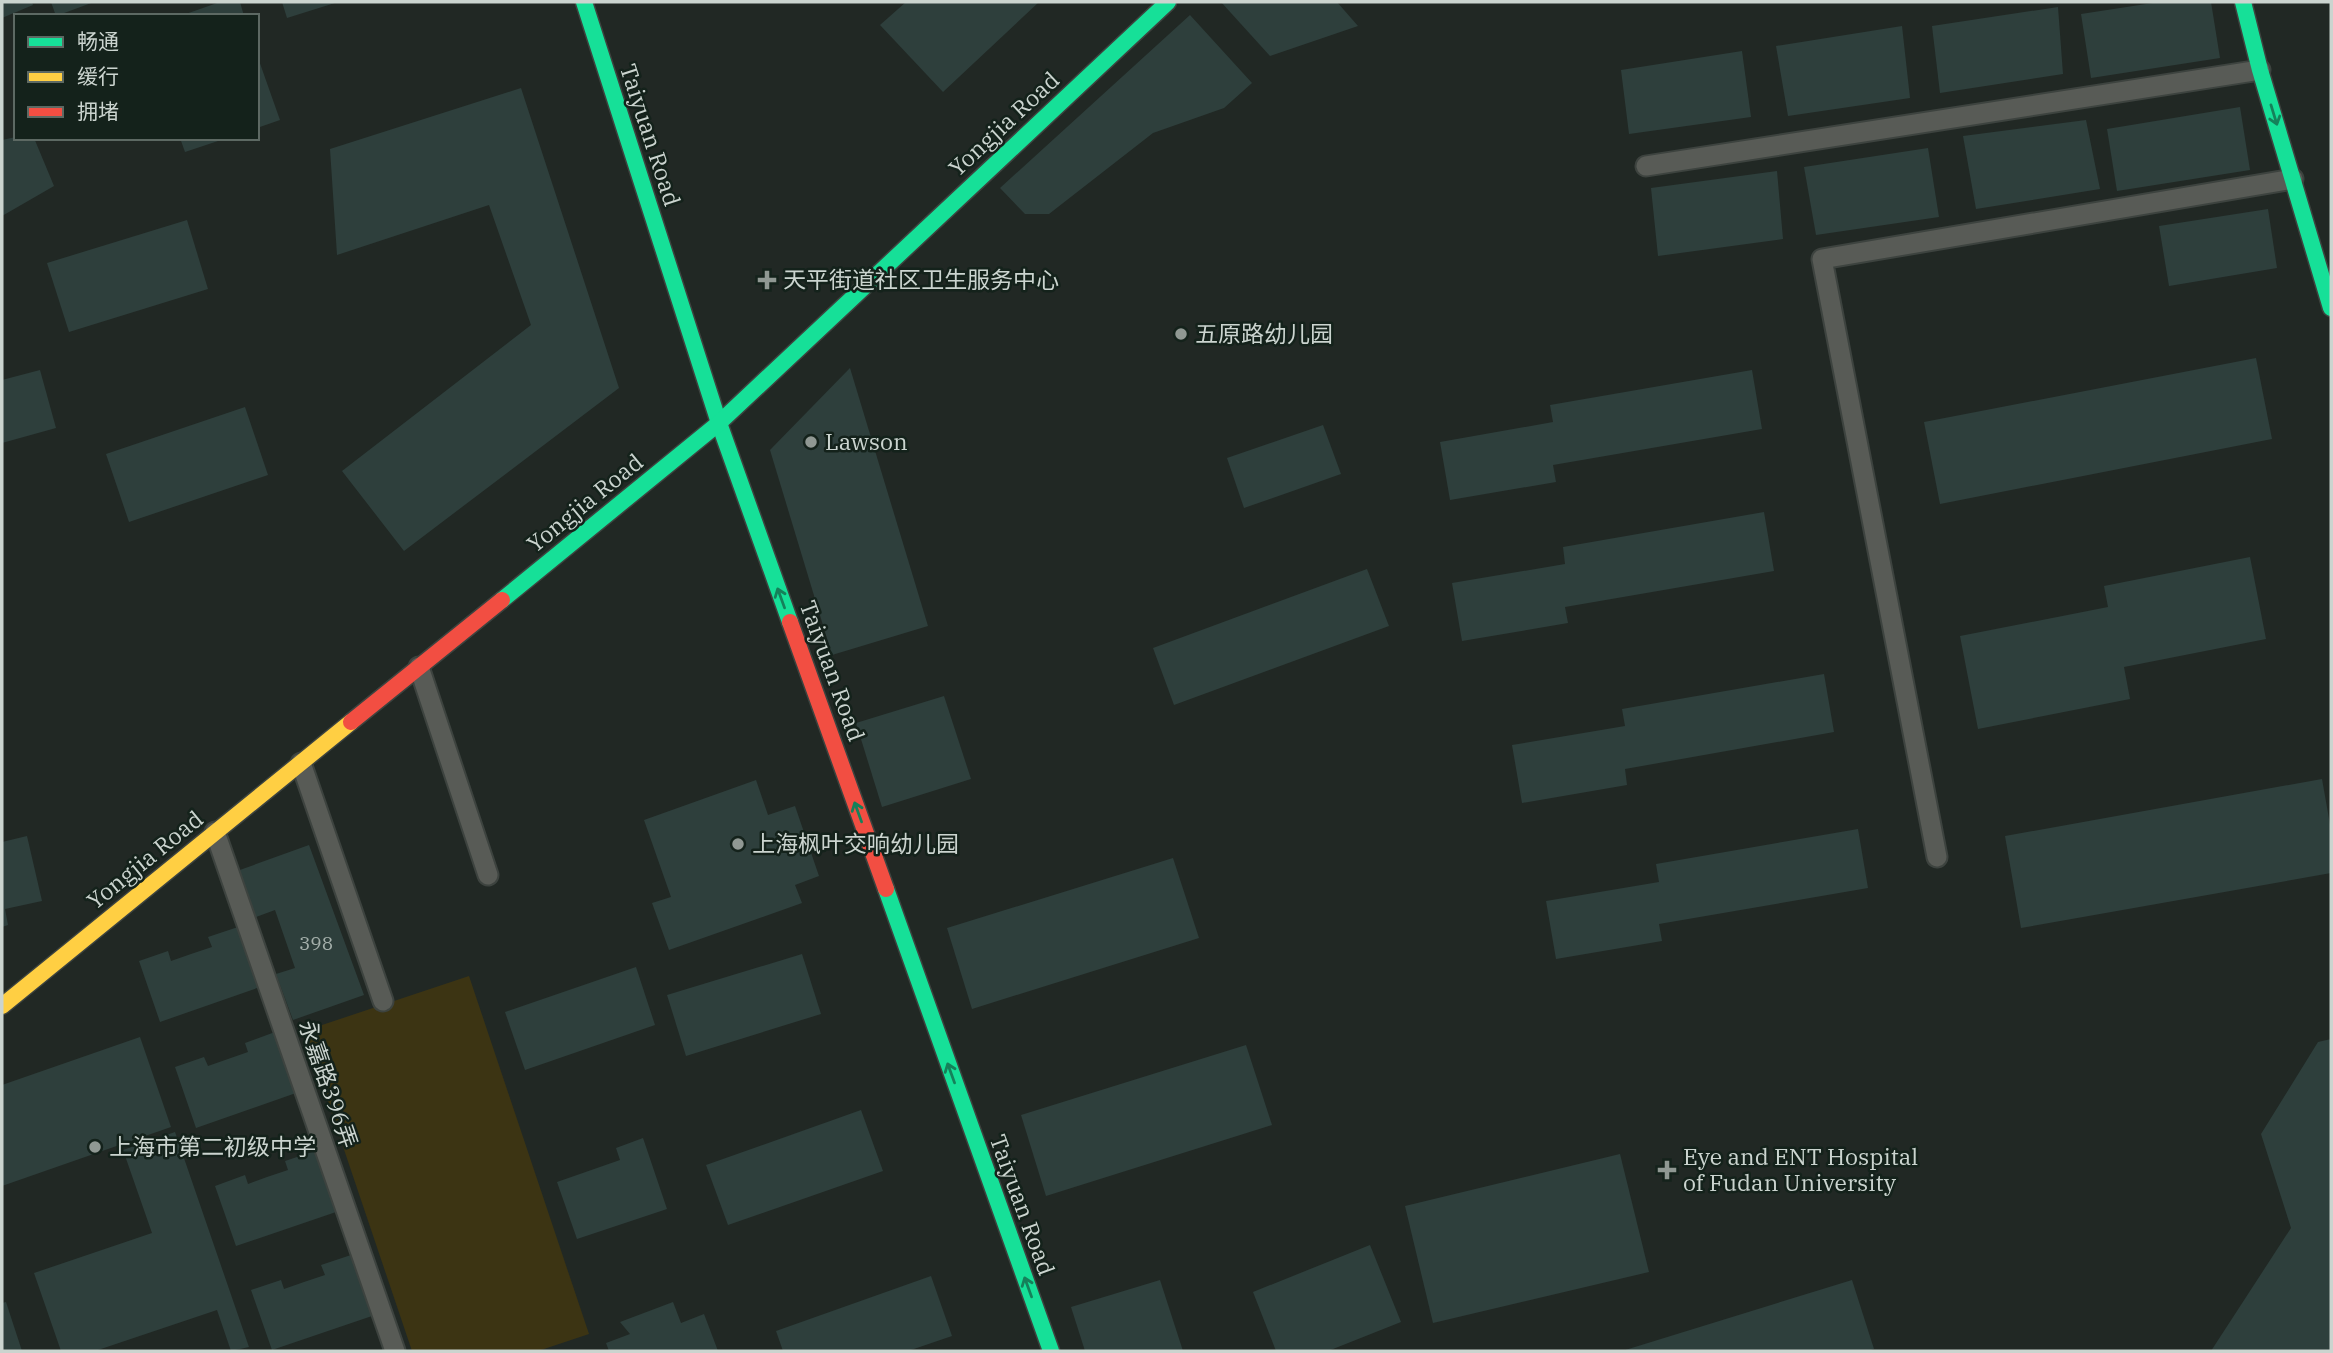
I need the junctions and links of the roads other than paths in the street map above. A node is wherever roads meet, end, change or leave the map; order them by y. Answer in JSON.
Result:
{"nodes":[{"id":1,"x":584,"y":2,"type":"edge"},
{"id":2,"x":1167,"y":2,"type":"edge"},
{"id":3,"x":2243,"y":2,"type":"edge"},
{"id":4,"x":2260,"y":70,"type":"junction"},
{"id":5,"x":1646,"y":166,"type":"dead end"},
{"id":6,"x":2293,"y":179,"type":"junction"},
{"id":7,"x":2331,"y":308,"type":"edge"},
{"id":8,"x":719,"y":423,"type":"junction"},
{"id":9,"x":419,"y":667,"type":"junction"},
{"id":10,"x":300,"y":763,"type":"junction"},
{"id":11,"x":215,"y":832,"type":"junction"},
{"id":12,"x":1937,"y":857,"type":"dead end"},
{"id":13,"x":488,"y":875,"type":"dead end"},
{"id":14,"x":383,"y":1001,"type":"dead end"},
{"id":15,"x":2,"y":1006,"type":"edge"},
{"id":16,"x":395,"y":1351,"type":"edge"},
{"id":17,"x":1051,"y":1351,"type":"edge"}],
"edges":[{"from":1,"to":8,"type":"street","name":"Taiyuan Road"},
{"from":2,"to":8,"type":"street","name":"Yongjia Road"},
{"from":3,"to":4,"type":"street"},
{"from":4,"to":5,"type":"lane"},
{"from":4,"to":6,"type":"street","one_way":true},
{"from":6,"to":7,"type":"street"},
{"from":6,"to":12,"type":"lane"},
{"from":8,"to":9,"type":"street","name":"Yongjia Road"},
{"from":17,"to":8,"type":"street","name":"Taiyuan Road","one_way":true},
{"from":9,"to":10,"type":"street","name":"Yongjia Road"},
{"from":9,"to":13,"type":"lane"},
{"from":10,"to":11,"type":"street","name":"Yongjia Road"},
{"from":10,"to":14,"type":"lane"},
{"from":11,"to":15,"type":"street","name":"Yongjia Road"},
{"from":11,"to":16,"type":"lane","name":"永嘉路396弄"}]}
